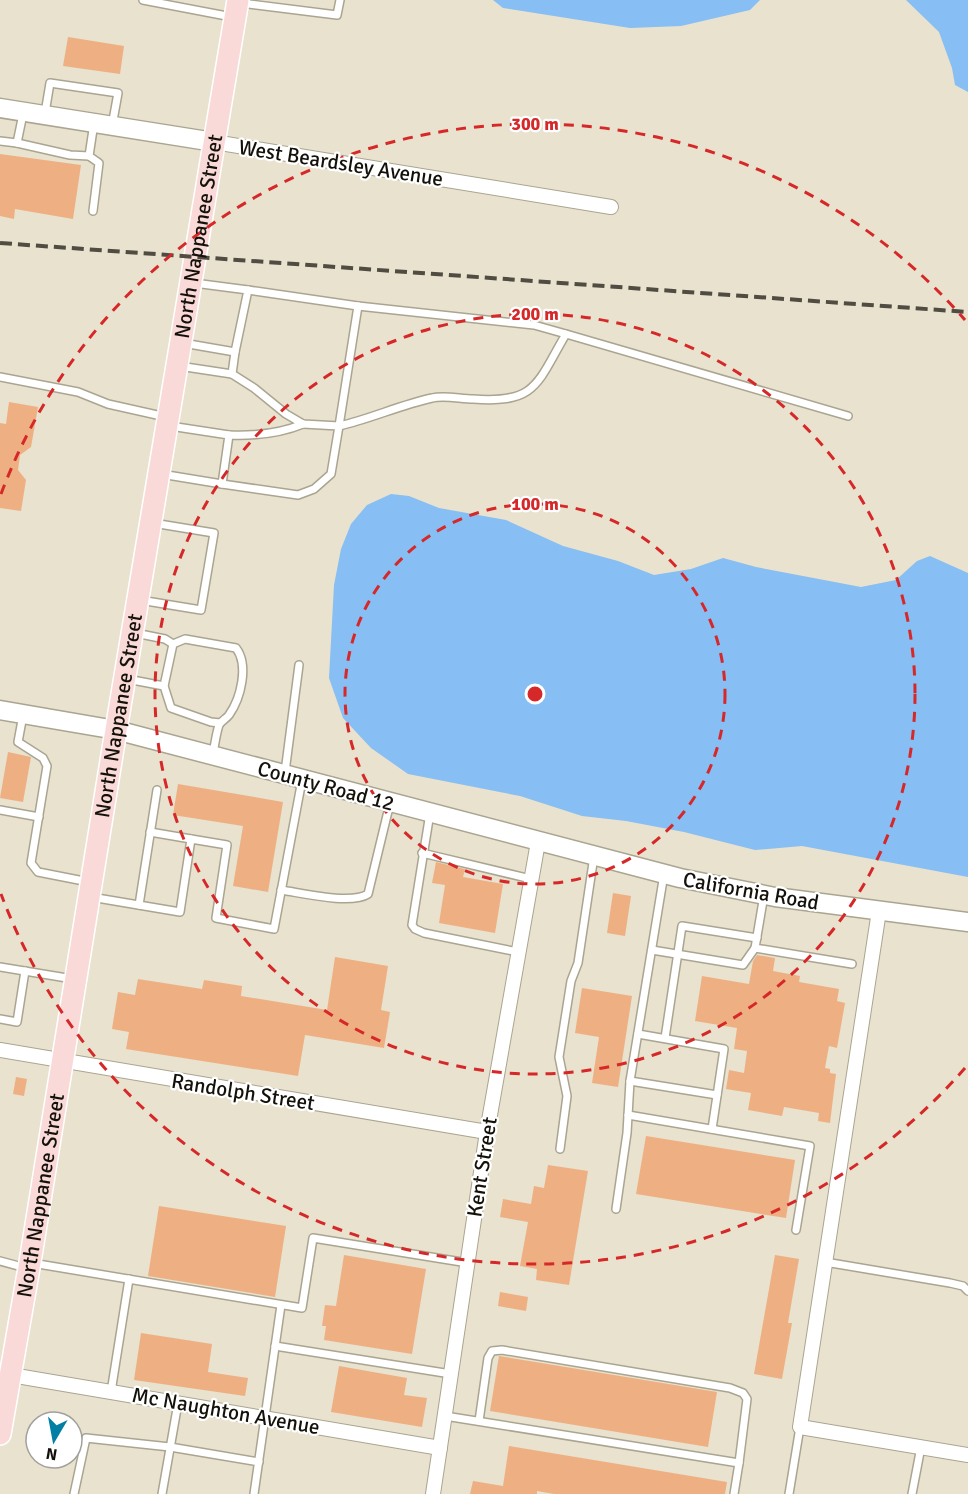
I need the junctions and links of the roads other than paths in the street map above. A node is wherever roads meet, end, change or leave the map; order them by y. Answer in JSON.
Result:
{"nodes":[{"id":1,"x":143,"y":0,"type":"edge"},
{"id":2,"x":188,"y":0,"type":"edge"},
{"id":3,"x":298,"y":0,"type":"edge"},
{"id":4,"x":339,"y":0,"type":"edge"},
{"id":5,"x":237,"y":6,"type":"edge"},
{"id":6,"x":187,"y":9,"type":"junction"},
{"id":7,"x":297,"y":10,"type":"junction"},
{"id":8,"x":0,"y":108,"type":"edge"},
{"id":9,"x":24,"y":112,"type":"junction"},
{"id":10,"x":45,"y":115,"type":"junction"},
{"id":11,"x":94,"y":123,"type":"junction"},
{"id":12,"x":112,"y":126,"type":"junction"},
{"id":13,"x":0,"y":141,"type":"edge"},
{"id":14,"x":214,"y":142,"type":"junction"},
{"id":15,"x":17,"y":143,"type":"junction"},
{"id":16,"x":89,"y":156,"type":"junction"},
{"id":17,"x":611,"y":207,"type":"dead end"},
{"id":18,"x":93,"y":211,"type":"dead end"},
{"id":19,"x":191,"y":283,"type":"junction"},
{"id":20,"x":248,"y":290,"type":"junction"},
{"id":21,"x":358,"y":306,"type":"junction"},
{"id":22,"x":566,"y":334,"type":"junction"},
{"id":23,"x":180,"y":343,"type":"junction"},
{"id":24,"x":235,"y":352,"type":"junction"},
{"id":25,"x":177,"y":366,"type":"junction"},
{"id":26,"x":232,"y":374,"type":"junction"},
{"id":27,"x":0,"y":377,"type":"edge"},
{"id":28,"x":848,"y":416,"type":"dead end"},
{"id":29,"x":167,"y":422,"type":"junction"},
{"id":30,"x":303,"y":424,"type":"junction"},
{"id":31,"x":339,"y":426,"type":"junction"},
{"id":32,"x":229,"y":435,"type":"junction"},
{"id":33,"x":158,"y":474,"type":"junction"},
{"id":34,"x":222,"y":484,"type":"junction"},
{"id":35,"x":150,"y":523,"type":"junction"},
{"id":36,"x":137,"y":600,"type":"junction"},
{"id":37,"x":132,"y":632,"type":"junction"},
{"id":38,"x":172,"y":644,"type":"junction"},
{"id":39,"x":299,"y":665,"type":"dead end"},
{"id":40,"x":124,"y":678,"type":"junction"},
{"id":41,"x":164,"y":686,"type":"junction"},
{"id":42,"x":0,"y":710,"type":"edge"},
{"id":43,"x":23,"y":714,"type":"junction"},
{"id":44,"x":220,"y":723,"type":"junction"},
{"id":45,"x":116,"y":730,"type":"junction"},
{"id":46,"x":213,"y":756,"type":"junction"},
{"id":47,"x":293,"y":777,"type":"junction"},
{"id":48,"x":157,"y":790,"type":"dead end"},
{"id":49,"x":390,"y":803,"type":"junction"},
{"id":50,"x":0,"y":810,"type":"edge"},
{"id":51,"x":430,"y":813,"type":"junction"},
{"id":52,"x":39,"y":816,"type":"junction"},
{"id":53,"x":150,"y":832,"type":"junction"},
{"id":54,"x":191,"y":839,"type":"junction"},
{"id":55,"x":538,"y":842,"type":"junction"},
{"id":56,"x":422,"y":853,"type":"junction"},
{"id":57,"x":594,"y":856,"type":"junction"},
{"id":58,"x":664,"y":874,"type":"junction"},
{"id":59,"x":531,"y":879,"type":"junction"},
{"id":60,"x":90,"y":889,"type":"junction"},
{"id":61,"x":281,"y":890,"type":"junction"},
{"id":62,"x":764,"y":895,"type":"junction"},
{"id":63,"x":139,"y":905,"type":"junction"},
{"id":64,"x":879,"y":911,"type":"junction"},
{"id":65,"x":968,"y":922,"type":"edge"},
{"id":66,"x":757,"y":938,"type":"junction"},
{"id":67,"x":755,"y":948,"type":"junction"},
{"id":68,"x":652,"y":950,"type":"junction"},
{"id":69,"x":518,"y":952,"type":"junction"},
{"id":70,"x":678,"y":954,"type":"junction"},
{"id":71,"x":852,"y":964,"type":"dead end"},
{"id":72,"x":0,"y":967,"type":"edge"},
{"id":73,"x":25,"y":971,"type":"junction"},
{"id":74,"x":76,"y":979,"type":"junction"},
{"id":75,"x":0,"y":1019,"type":"edge"},
{"id":76,"x":638,"y":1034,"type":"junction"},
{"id":77,"x":665,"y":1038,"type":"junction"},
{"id":78,"x":0,"y":1050,"type":"edge"},
{"id":79,"x":63,"y":1062,"type":"junction"},
{"id":80,"x":630,"y":1081,"type":"junction"},
{"id":81,"x":717,"y":1095,"type":"junction"},
{"id":82,"x":628,"y":1115,"type":"junction"},
{"id":83,"x":712,"y":1129,"type":"junction"},
{"id":84,"x":487,"y":1132,"type":"junction"},
{"id":85,"x":560,"y":1149,"type":"dead end"},
{"id":86,"x":616,"y":1209,"type":"dead end"},
{"id":87,"x":796,"y":1230,"type":"dead end"},
{"id":88,"x":0,"y":1261,"type":"edge"},
{"id":89,"x":825,"y":1262,"type":"junction"},
{"id":90,"x":468,"y":1263,"type":"junction"},
{"id":91,"x":29,"y":1265,"type":"junction"},
{"id":92,"x":129,"y":1279,"type":"junction"},
{"id":93,"x":968,"y":1290,"type":"edge"},
{"id":94,"x":281,"y":1305,"type":"junction"},
{"id":95,"x":275,"y":1346,"type":"junction"},
{"id":96,"x":451,"y":1374,"type":"junction"},
{"id":97,"x":7,"y":1380,"type":"edge"},
{"id":98,"x":111,"y":1392,"type":"junction"},
{"id":99,"x":178,"y":1403,"type":"junction"},
{"id":100,"x":445,"y":1416,"type":"junction"},
{"id":101,"x":264,"y":1418,"type":"junction"},
{"id":102,"x":479,"y":1421,"type":"junction"},
{"id":103,"x":800,"y":1427,"type":"junction"},
{"id":104,"x":0,"y":1434,"type":"edge"},
{"id":105,"x":170,"y":1447,"type":"junction"},
{"id":106,"x":921,"y":1447,"type":"junction"},
{"id":107,"x":440,"y":1448,"type":"junction"},
{"id":108,"x":968,"y":1455,"type":"edge"},
{"id":109,"x":259,"y":1462,"type":"junction"},
{"id":110,"x":739,"y":1463,"type":"junction"},
{"id":111,"x":74,"y":1494,"type":"edge"},
{"id":112,"x":162,"y":1494,"type":"edge"},
{"id":113,"x":254,"y":1494,"type":"edge"},
{"id":114,"x":433,"y":1494,"type":"edge"},
{"id":115,"x":734,"y":1494,"type":"edge"},
{"id":116,"x":789,"y":1494,"type":"edge"},
{"id":117,"x":912,"y":1494,"type":"edge"}],
"edges":[{"from":1,"to":6,"type":"lane"},
{"from":2,"to":6,"type":"lane"},
{"from":3,"to":7,"type":"lane"},
{"from":4,"to":7,"type":"lane"},
{"from":5,"to":6,"type":"lane"},
{"from":5,"to":7,"type":"lane"},
{"from":5,"to":14,"type":"main road","name":"North Nappanee Street"},
{"from":8,"to":9,"type":"main road","name":"West Beardsley Avenue"},
{"from":9,"to":10,"type":"main road","name":"West Beardsley Avenue"},
{"from":9,"to":15,"type":"lane"},
{"from":10,"to":11,"type":"main road","name":"West Beardsley Avenue"},
{"from":10,"to":12,"type":"lane"},
{"from":11,"to":12,"type":"main road","name":"West Beardsley Avenue"},
{"from":11,"to":16,"type":"lane"},
{"from":12,"to":14,"type":"main road","name":"West Beardsley Avenue"},
{"from":13,"to":15,"type":"lane"},
{"from":14,"to":17,"type":"street","name":"West Beardsley Avenue"},
{"from":14,"to":19,"type":"main road","name":"North Nappanee Street"},
{"from":15,"to":16,"type":"lane"},
{"from":16,"to":18,"type":"lane"},
{"from":19,"to":20,"type":"lane"},
{"from":19,"to":23,"type":"main road","name":"North Nappanee Street"},
{"from":20,"to":21,"type":"lane"},
{"from":20,"to":24,"type":"lane"},
{"from":21,"to":22,"type":"lane"},
{"from":21,"to":31,"type":"lane"},
{"from":22,"to":28,"type":"lane"},
{"from":22,"to":31,"type":"lane"},
{"from":23,"to":24,"type":"lane"},
{"from":23,"to":25,"type":"main road","name":"North Nappanee Street"},
{"from":24,"to":26,"type":"lane"},
{"from":25,"to":26,"type":"lane"},
{"from":25,"to":29,"type":"main road","name":"North Nappanee Street"},
{"from":26,"to":30,"type":"lane"},
{"from":27,"to":29,"type":"lane"},
{"from":29,"to":32,"type":"lane"},
{"from":29,"to":33,"type":"main road","name":"North Nappanee Street"},
{"from":30,"to":31,"type":"lane"},
{"from":30,"to":32,"type":"lane"},
{"from":31,"to":34,"type":"lane"},
{"from":32,"to":34,"type":"lane"},
{"from":33,"to":34,"type":"lane"},
{"from":33,"to":35,"type":"main road","name":"North Nappanee Street"},
{"from":35,"to":36,"type":"main road","name":"North Nappanee Street"},
{"from":35,"to":36,"type":"lane"},
{"from":36,"to":37,"type":"main road","name":"North Nappanee Street"},
{"from":37,"to":38,"type":"lane"},
{"from":37,"to":40,"type":"main road","name":"North Nappanee Street"},
{"from":38,"to":41,"type":"lane"},
{"from":38,"to":44,"type":"lane"},
{"from":39,"to":47,"type":"lane"},
{"from":40,"to":41,"type":"lane"},
{"from":40,"to":45,"type":"main road","name":"North Nappanee Street"},
{"from":41,"to":44,"type":"lane"},
{"from":42,"to":43,"type":"main road","name":"County Road 12"},
{"from":43,"to":45,"type":"main road","name":"County Road 12"},
{"from":43,"to":52,"type":"lane"},
{"from":44,"to":46,"type":"lane"},
{"from":45,"to":46,"type":"main road","name":"County Road 12"},
{"from":45,"to":60,"type":"main road","name":"North Nappanee Street"},
{"from":46,"to":47,"type":"main road","name":"County Road 12"},
{"from":47,"to":49,"type":"main road","name":"County Road 12"},
{"from":47,"to":61,"type":"lane"},
{"from":48,"to":53,"type":"lane"},
{"from":49,"to":51,"type":"main road","name":"County Road 12"},
{"from":49,"to":61,"type":"lane"},
{"from":50,"to":52,"type":"lane"},
{"from":51,"to":55,"type":"main road","name":"County Road 12"},
{"from":51,"to":56,"type":"lane"},
{"from":52,"to":60,"type":"lane"},
{"from":53,"to":54,"type":"lane"},
{"from":53,"to":63,"type":"lane"},
{"from":54,"to":61,"type":"lane"},
{"from":54,"to":63,"type":"lane"},
{"from":55,"to":57,"type":"main road","name":"California Road"},
{"from":55,"to":59,"type":"street","name":"Kent Street"},
{"from":56,"to":59,"type":"lane"},
{"from":56,"to":69,"type":"lane"},
{"from":57,"to":58,"type":"main road","name":"California Road"},
{"from":57,"to":85,"type":"lane"},
{"from":58,"to":62,"type":"main road","name":"California Road"},
{"from":58,"to":68,"type":"lane"},
{"from":59,"to":69,"type":"street","name":"Kent Street"},
{"from":60,"to":63,"type":"lane"},
{"from":60,"to":74,"type":"main road","name":"North Nappanee Street"},
{"from":62,"to":64,"type":"main road","name":"California Road"},
{"from":62,"to":66,"type":"lane"},
{"from":64,"to":65,"type":"main road","name":"California Road"},
{"from":64,"to":89,"type":"street"},
{"from":66,"to":67,"type":"lane"},
{"from":66,"to":70,"type":"lane"},
{"from":67,"to":70,"type":"lane"},
{"from":67,"to":71,"type":"lane"},
{"from":68,"to":70,"type":"lane"},
{"from":68,"to":76,"type":"lane"},
{"from":69,"to":84,"type":"street","name":"Kent Street"},
{"from":70,"to":77,"type":"lane"},
{"from":72,"to":73,"type":"lane"},
{"from":73,"to":74,"type":"lane"},
{"from":73,"to":75,"type":"lane"},
{"from":74,"to":79,"type":"main road","name":"North Nappanee Street"},
{"from":76,"to":77,"type":"lane"},
{"from":76,"to":80,"type":"lane"},
{"from":77,"to":81,"type":"lane"},
{"from":78,"to":79,"type":"street","name":"Randolph Street"},
{"from":79,"to":84,"type":"street","name":"Randolph Street"},
{"from":79,"to":91,"type":"main road","name":"North Nappanee Street"},
{"from":80,"to":81,"type":"lane"},
{"from":80,"to":82,"type":"lane"},
{"from":81,"to":83,"type":"lane"},
{"from":82,"to":83,"type":"lane"},
{"from":82,"to":86,"type":"lane"},
{"from":83,"to":87,"type":"lane"},
{"from":84,"to":90,"type":"street","name":"Kent Street"},
{"from":88,"to":91,"type":"lane"},
{"from":89,"to":93,"type":"lane"},
{"from":89,"to":103,"type":"street"},
{"from":90,"to":94,"type":"lane"},
{"from":90,"to":96,"type":"street","name":"Kent Street"},
{"from":91,"to":92,"type":"lane"},
{"from":91,"to":97,"type":"main road","name":"North Nappanee Street"},
{"from":92,"to":94,"type":"lane"},
{"from":92,"to":98,"type":"lane"},
{"from":94,"to":95,"type":"lane"},
{"from":95,"to":96,"type":"lane"},
{"from":95,"to":101,"type":"lane"},
{"from":96,"to":100,"type":"street","name":"Kent Street"},
{"from":97,"to":98,"type":"street","name":"Mc Naughton Avenue"},
{"from":97,"to":104,"type":"main road","name":"North Nappanee Street"},
{"from":98,"to":99,"type":"street","name":"Mc Naughton Avenue"},
{"from":99,"to":101,"type":"street","name":"Mc Naughton Avenue"},
{"from":99,"to":105,"type":"lane"},
{"from":100,"to":102,"type":"lane"},
{"from":100,"to":107,"type":"street","name":"Kent Street"},
{"from":101,"to":107,"type":"street","name":"Mc Naughton Avenue"},
{"from":101,"to":109,"type":"lane"},
{"from":102,"to":110,"type":"lane"},
{"from":102,"to":110,"type":"lane"},
{"from":103,"to":106,"type":"street"},
{"from":103,"to":116,"type":"lane"},
{"from":105,"to":109,"type":"lane"},
{"from":105,"to":111,"type":"lane"},
{"from":105,"to":112,"type":"lane"},
{"from":106,"to":108,"type":"street"},
{"from":106,"to":117,"type":"lane"},
{"from":107,"to":114,"type":"street","name":"Kent Street"},
{"from":109,"to":113,"type":"lane"},
{"from":110,"to":115,"type":"lane"}]}
